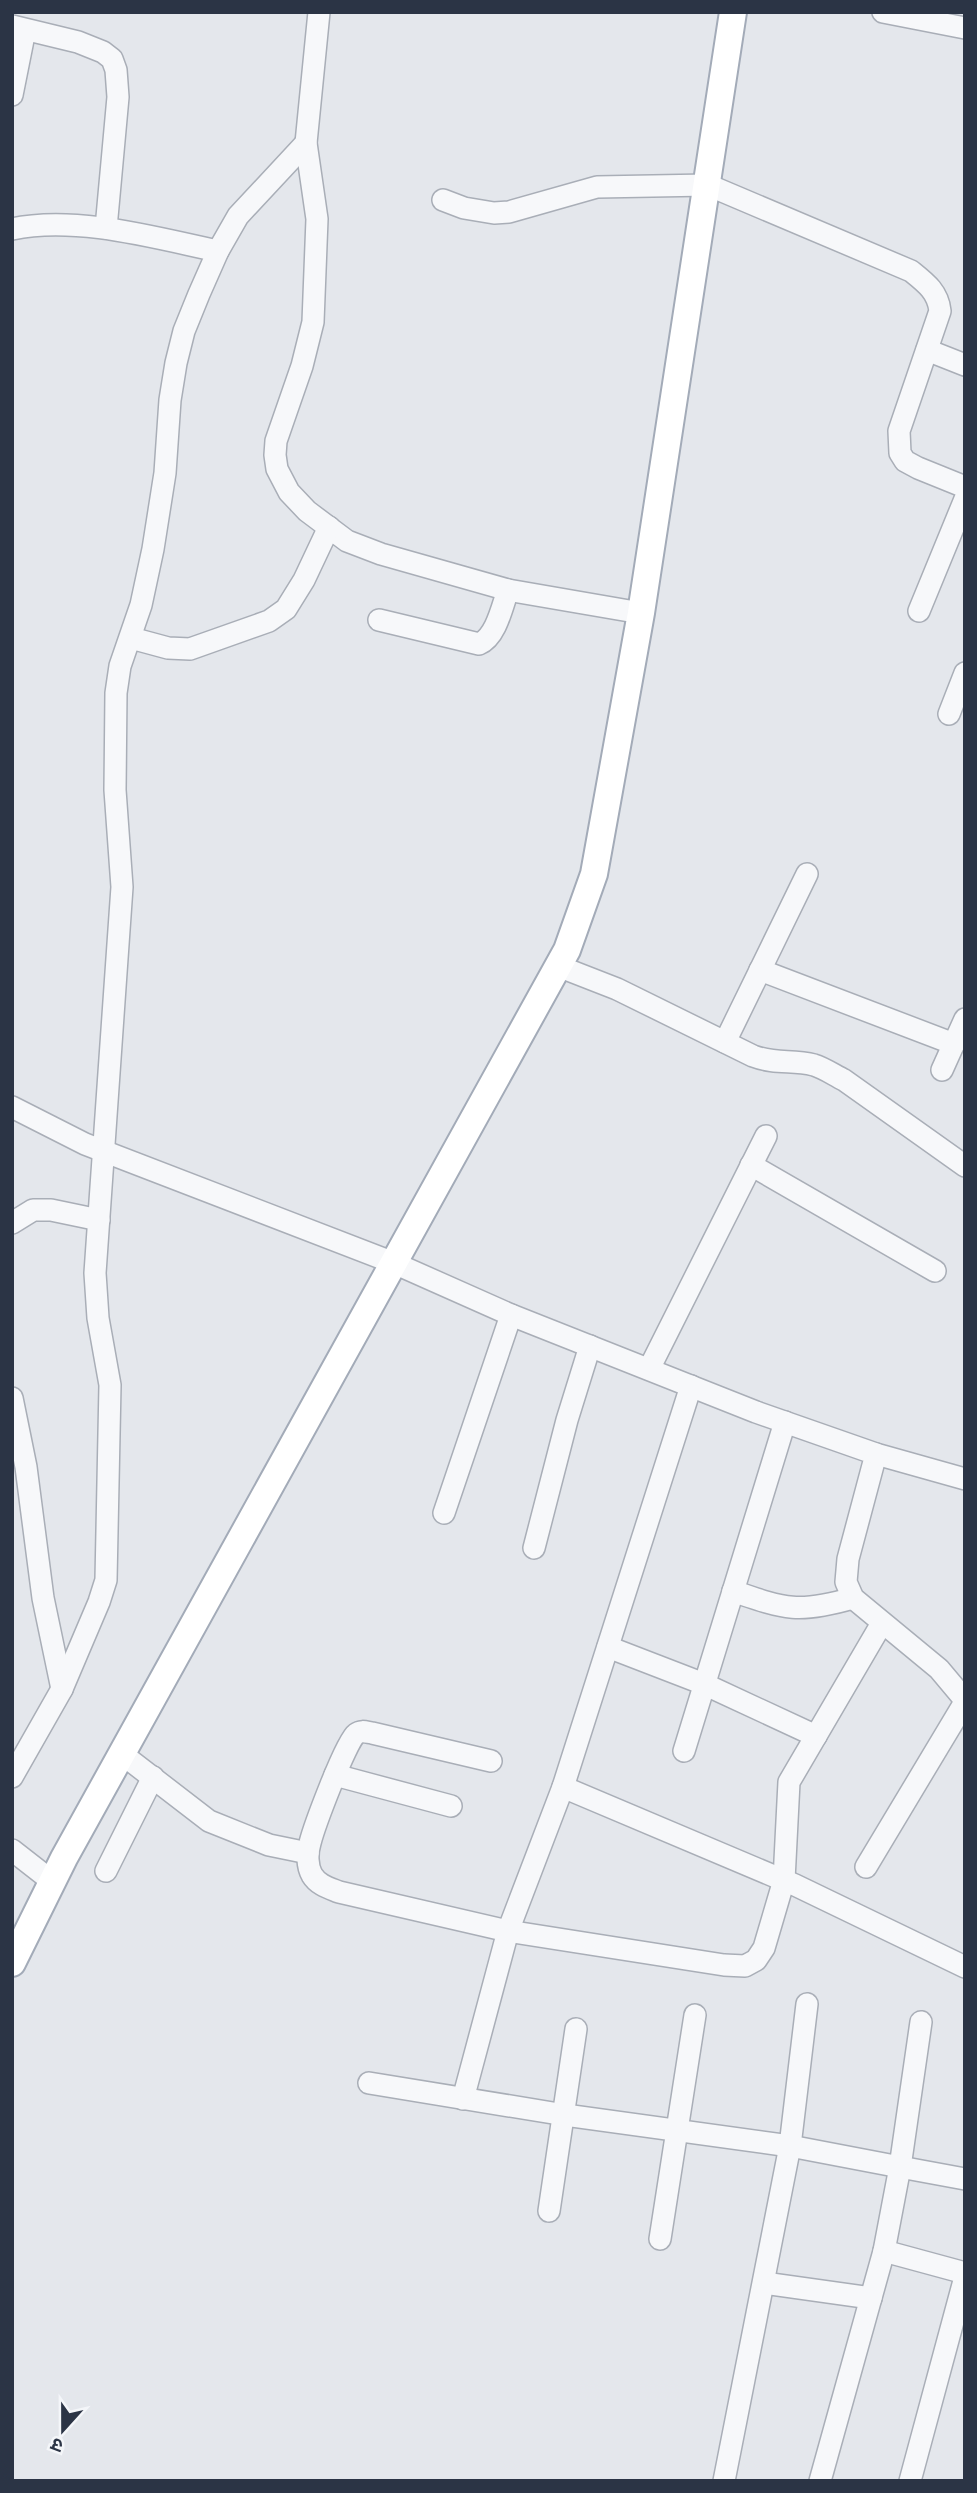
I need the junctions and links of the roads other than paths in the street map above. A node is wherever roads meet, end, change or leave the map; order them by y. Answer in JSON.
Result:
{"nodes":[{"id":1,"x":319,"y":12,"type":"edge"},
{"id":2,"x":733,"y":12,"type":"edge"},
{"id":3,"x":883,"y":12,"type":"edge"},
{"id":4,"x":18,"y":28,"type":"edge"},
{"id":5,"x":965,"y":28,"type":"edge"},
{"id":6,"x":12,"y":95,"type":"edge"},
{"id":7,"x":306,"y":143,"type":"junction"},
{"id":8,"x":708,"y":185,"type":"junction"},
{"id":9,"x":443,"y":200,"type":"dead end"},
{"id":10,"x":106,"y":228,"type":"junction"},
{"id":11,"x":12,"y":229,"type":"edge"},
{"id":12,"x":218,"y":251,"type":"junction"},
{"id":13,"x":927,"y":350,"type":"junction"},
{"id":14,"x":965,"y":365,"type":"edge"},
{"id":15,"x":965,"y":487,"type":"edge"},
{"id":16,"x":965,"y":499,"type":"edge"},
{"id":17,"x":329,"y":527,"type":"junction"},
{"id":18,"x":508,"y":590,"type":"junction"},
{"id":19,"x":919,"y":611,"type":"dead end"},
{"id":20,"x":641,"y":613,"type":"junction"},
{"id":21,"x":379,"y":620,"type":"dead end"},
{"id":22,"x":131,"y":638,"type":"junction"},
{"id":23,"x":965,"y":673,"type":"edge"},
{"id":24,"x":949,"y":714,"type":"dead end"},
{"id":25,"x":807,"y":874,"type":"dead end"},
{"id":26,"x":558,"y":966,"type":"junction"},
{"id":27,"x":760,"y":970,"type":"junction"},
{"id":28,"x":965,"y":1019,"type":"edge"},
{"id":29,"x":725,"y":1042,"type":"junction"},
{"id":30,"x":954,"y":1044,"type":"junction"},
{"id":31,"x":942,"y":1070,"type":"dead end"},
{"id":32,"x":12,"y":1107,"type":"edge"},
{"id":33,"x":766,"y":1136,"type":"dead end"},
{"id":34,"x":105,"y":1150,"type":"junction"},
{"id":35,"x":751,"y":1165,"type":"junction"},
{"id":36,"x":965,"y":1166,"type":"edge"},
{"id":37,"x":99,"y":1220,"type":"junction"},
{"id":38,"x":12,"y":1223,"type":"edge"},
{"id":39,"x":394,"y":1263,"type":"junction"},
{"id":40,"x":935,"y":1271,"type":"dead end"},
{"id":41,"x":511,"y":1315,"type":"junction"},
{"id":42,"x":590,"y":1346,"type":"junction"},
{"id":43,"x":649,"y":1369,"type":"junction"},
{"id":44,"x":691,"y":1386,"type":"junction"},
{"id":45,"x":12,"y":1398,"type":"edge"},
{"id":46,"x":785,"y":1422,"type":"junction"},
{"id":47,"x":876,"y":1454,"type":"junction"},
{"id":48,"x":965,"y":1479,"type":"edge"},
{"id":49,"x":444,"y":1513,"type":"dead end"},
{"id":50,"x":22,"y":1518,"type":"edge"},
{"id":51,"x":534,"y":1548,"type":"dead end"},
{"id":52,"x":733,"y":1591,"type":"junction"},
{"id":53,"x":853,"y":1598,"type":"junction"},
{"id":54,"x":882,"y":1623,"type":"junction"},
{"id":55,"x":608,"y":1647,"type":"junction"},
{"id":56,"x":704,"y":1684,"type":"junction"},
{"id":57,"x":62,"y":1689,"type":"junction"},
{"id":58,"x":965,"y":1701,"type":"edge"},
{"id":59,"x":816,"y":1735,"type":"junction"},
{"id":60,"x":684,"y":1751,"type":"dead end"},
{"id":61,"x":122,"y":1754,"type":"junction"},
{"id":62,"x":491,"y":1761,"type":"dead end"},
{"id":63,"x":335,"y":1775,"type":"junction"},
{"id":64,"x":12,"y":1777,"type":"edge"},
{"id":65,"x":153,"y":1777,"type":"junction"},
{"id":66,"x":563,"y":1787,"type":"junction"},
{"id":67,"x":451,"y":1806,"type":"dead end"},
{"id":68,"x":12,"y":1850,"type":"edge"},
{"id":69,"x":309,"y":1853,"type":"junction"},
{"id":70,"x":866,"y":1867,"type":"dead end"},
{"id":71,"x":106,"y":1871,"type":"dead end"},
{"id":72,"x":784,"y":1880,"type":"junction"},
{"id":73,"x":53,"y":1882,"type":"junction"},
{"id":74,"x":508,"y":1931,"type":"junction"},
{"id":75,"x":12,"y":1964,"type":"edge"},
{"id":76,"x":965,"y":1967,"type":"edge"},
{"id":77,"x":807,"y":2004,"type":"dead end"},
{"id":78,"x":695,"y":2015,"type":"dead end"},
{"id":79,"x":921,"y":2022,"type":"dead end"},
{"id":80,"x":576,"y":2029,"type":"dead end"},
{"id":81,"x":369,"y":2083,"type":"dead end"},
{"id":82,"x":463,"y":2099,"type":"junction"},
{"id":83,"x":565,"y":2115,"type":"junction"},
{"id":84,"x":677,"y":2131,"type":"junction"},
{"id":85,"x":790,"y":2146,"type":"junction"},
{"id":86,"x":900,"y":2167,"type":"junction"},
{"id":87,"x":965,"y":2179,"type":"edge"},
{"id":88,"x":549,"y":2211,"type":"dead end"},
{"id":89,"x":660,"y":2239,"type":"dead end"},
{"id":90,"x":884,"y":2251,"type":"junction"},
{"id":91,"x":965,"y":2275,"type":"edge"},
{"id":92,"x":764,"y":2283,"type":"junction"},
{"id":93,"x":871,"y":2298,"type":"junction"},
{"id":94,"x":724,"y":2481,"type":"edge"},
{"id":95,"x":820,"y":2481,"type":"edge"},
{"id":96,"x":910,"y":2481,"type":"edge"}],
"edges":[{"from":1,"to":7,"type":"street"},
{"from":2,"to":8,"type":"main road"},
{"from":3,"to":5,"type":"street"},
{"from":4,"to":6,"type":"street"},
{"from":4,"to":10,"type":"street"},
{"from":7,"to":12,"type":"street"},
{"from":7,"to":17,"type":"street"},
{"from":8,"to":9,"type":"street"},
{"from":8,"to":13,"type":"street"},
{"from":8,"to":20,"type":"main road"},
{"from":10,"to":11,"type":"street"},
{"from":10,"to":12,"type":"street"},
{"from":12,"to":22,"type":"street"},
{"from":13,"to":14,"type":"street"},
{"from":13,"to":15,"type":"street"},
{"from":16,"to":19,"type":"street"},
{"from":17,"to":18,"type":"street"},
{"from":17,"to":22,"type":"street"},
{"from":18,"to":20,"type":"street"},
{"from":18,"to":21,"type":"street"},
{"from":20,"to":26,"type":"main road"},
{"from":22,"to":34,"type":"street"},
{"from":23,"to":24,"type":"street"},
{"from":25,"to":27,"type":"street"},
{"from":26,"to":29,"type":"street"},
{"from":26,"to":39,"type":"main road"},
{"from":27,"to":29,"type":"street"},
{"from":27,"to":30,"type":"street"},
{"from":28,"to":30,"type":"street"},
{"from":29,"to":36,"type":"street"},
{"from":30,"to":31,"type":"street"},
{"from":32,"to":34,"type":"street"},
{"from":33,"to":35,"type":"street"},
{"from":34,"to":37,"type":"street"},
{"from":34,"to":39,"type":"street"},
{"from":35,"to":40,"type":"street"},
{"from":35,"to":43,"type":"street"},
{"from":37,"to":38,"type":"street"},
{"from":37,"to":57,"type":"street"},
{"from":39,"to":41,"type":"street"},
{"from":39,"to":61,"type":"main road"},
{"from":41,"to":42,"type":"street"},
{"from":41,"to":49,"type":"street"},
{"from":42,"to":43,"type":"street"},
{"from":42,"to":51,"type":"street"},
{"from":43,"to":44,"type":"street"},
{"from":44,"to":46,"type":"street"},
{"from":44,"to":55,"type":"street"},
{"from":45,"to":50,"type":"street"},
{"from":46,"to":47,"type":"street"},
{"from":46,"to":52,"type":"street"},
{"from":47,"to":48,"type":"street"},
{"from":47,"to":53,"type":"street"},
{"from":50,"to":57,"type":"street"},
{"from":52,"to":53,"type":"street"},
{"from":52,"to":56,"type":"street"},
{"from":53,"to":54,"type":"street"},
{"from":54,"to":58,"type":"street"},
{"from":54,"to":59,"type":"street"},
{"from":55,"to":56,"type":"street"},
{"from":55,"to":66,"type":"street"},
{"from":56,"to":59,"type":"street"},
{"from":56,"to":60,"type":"street"},
{"from":57,"to":64,"type":"street"},
{"from":58,"to":70,"type":"street"},
{"from":59,"to":72,"type":"street"},
{"from":61,"to":65,"type":"street"},
{"from":61,"to":73,"type":"main road"},
{"from":62,"to":63,"type":"street"},
{"from":63,"to":67,"type":"street"},
{"from":63,"to":69,"type":"street"},
{"from":65,"to":69,"type":"street"},
{"from":65,"to":71,"type":"street"},
{"from":66,"to":72,"type":"street"},
{"from":66,"to":74,"type":"street"},
{"from":68,"to":73,"type":"street"},
{"from":69,"to":74,"type":"street"},
{"from":72,"to":74,"type":"street"},
{"from":72,"to":76,"type":"street"},
{"from":73,"to":75,"type":"main road"},
{"from":74,"to":82,"type":"street"},
{"from":77,"to":85,"type":"street"},
{"from":78,"to":84,"type":"street"},
{"from":79,"to":86,"type":"street"},
{"from":80,"to":83,"type":"street"},
{"from":81,"to":82,"type":"street"},
{"from":82,"to":83,"type":"street"},
{"from":83,"to":84,"type":"street"},
{"from":83,"to":88,"type":"street"},
{"from":84,"to":85,"type":"street"},
{"from":84,"to":89,"type":"street"},
{"from":85,"to":86,"type":"street"},
{"from":85,"to":92,"type":"street"},
{"from":86,"to":87,"type":"street"},
{"from":86,"to":90,"type":"street"},
{"from":90,"to":91,"type":"street"},
{"from":90,"to":93,"type":"street"},
{"from":91,"to":96,"type":"street"},
{"from":92,"to":93,"type":"street"},
{"from":92,"to":94,"type":"street"},
{"from":93,"to":95,"type":"street"}]}
